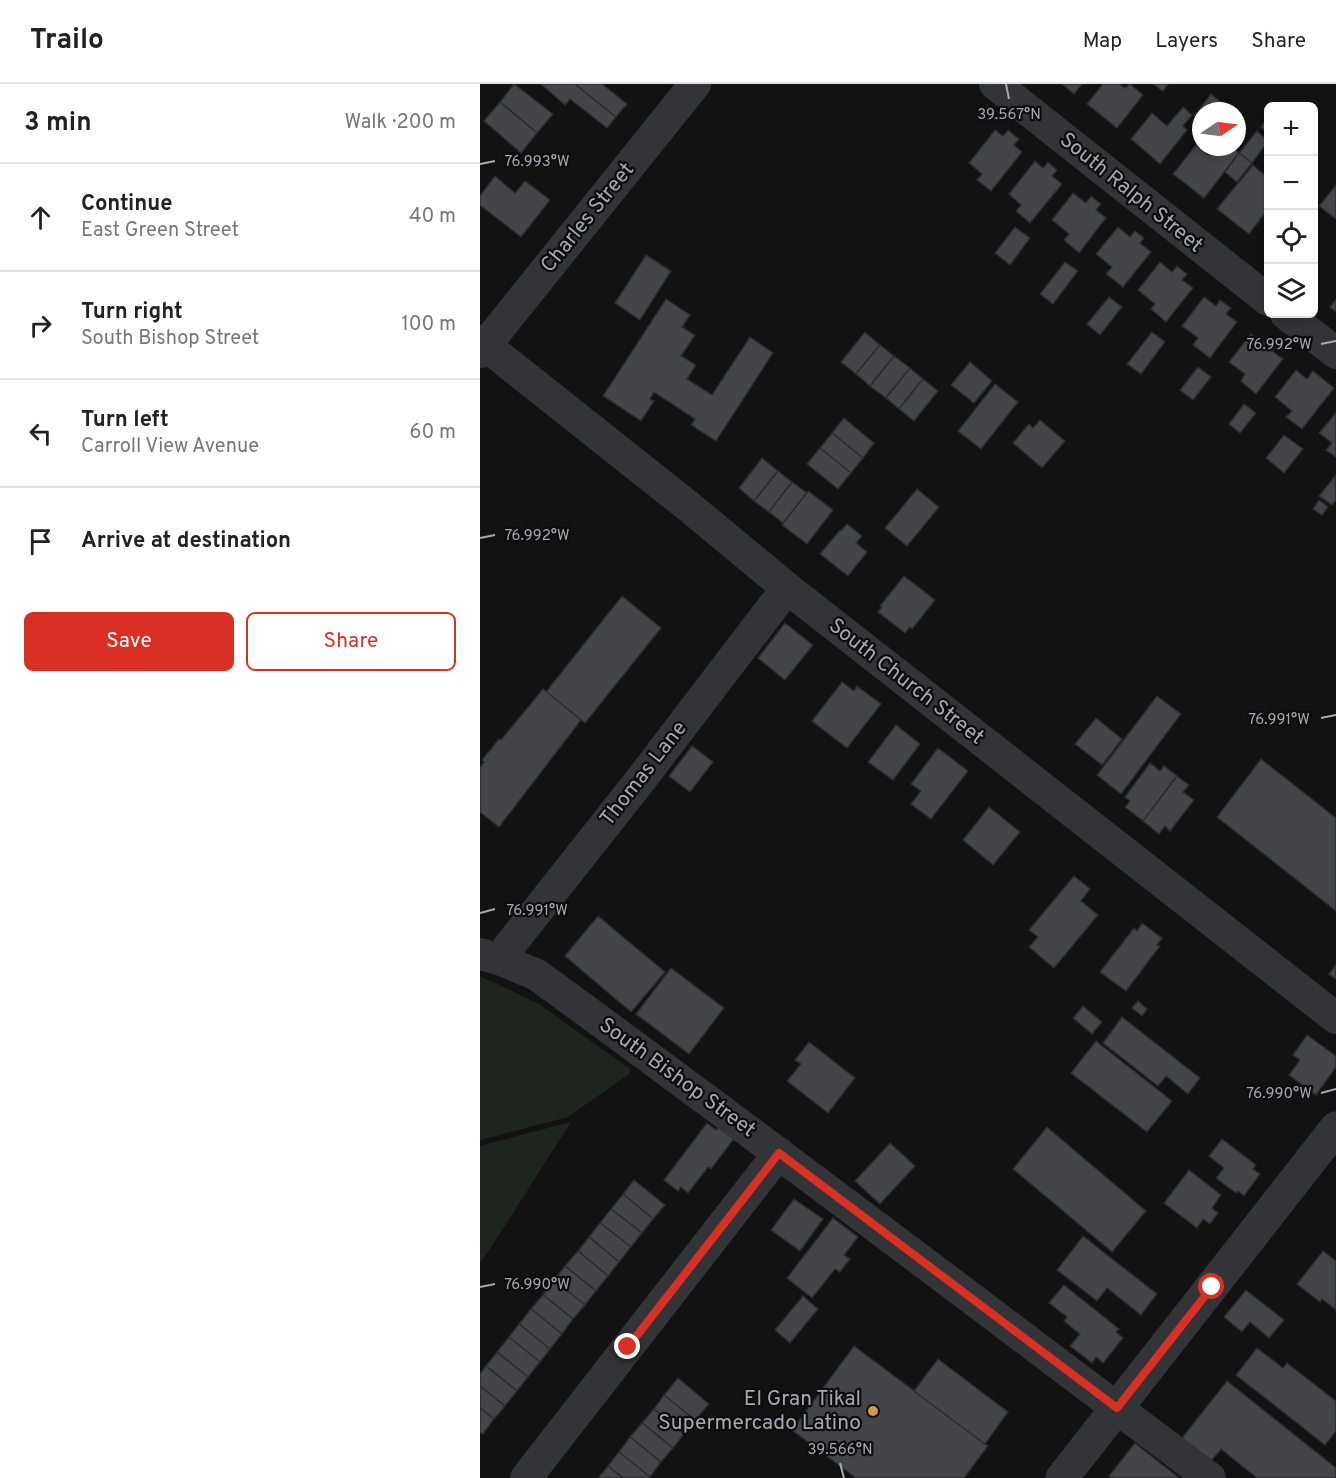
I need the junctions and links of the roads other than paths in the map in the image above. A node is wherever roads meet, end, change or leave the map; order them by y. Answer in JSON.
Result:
{"nodes":[{"id":1,"x":695,"y":84,"type":"edge"},
{"id":2,"x":995,"y":84,"type":"edge"},
{"id":3,"x":1264,"y":296,"type":"edge"},
{"id":4,"x":1291,"y":318,"type":"edge"},
{"id":5,"x":482,"y":346,"type":"edge"},
{"id":6,"x":1336,"y":353,"type":"edge"},
{"id":7,"x":787,"y":588,"type":"junction"},
{"id":8,"x":489,"y":957,"type":"edge"},
{"id":9,"x":1336,"y":1018,"type":"edge"},
{"id":10,"x":1336,"y":1128,"type":"edge"},
{"id":11,"x":779,"y":1153,"type":"junction"},
{"id":12,"x":1117,"y":1408,"type":"junction"},
{"id":13,"x":526,"y":1478,"type":"edge"},
{"id":14,"x":1062,"y":1478,"type":"edge"},
{"id":15,"x":1210,"y":1478,"type":"edge"}],
"edges":[{"from":1,"to":5,"type":"street","name":"Charles Street"},
{"from":2,"to":3,"type":"street","name":"South Ralph Street"},
{"from":4,"to":6,"type":"street"},
{"from":5,"to":7,"type":"street","name":"South Church Street"},
{"from":7,"to":8,"type":"street","name":"Thomas Lane"},
{"from":7,"to":9,"type":"street","name":"South Church Street"},
{"from":8,"to":11,"type":"street","name":"South Bishop Street"},
{"from":10,"to":12,"type":"street"},
{"from":11,"to":12,"type":"street","name":"South Bishop Street"},
{"from":11,"to":13,"type":"street"},
{"from":12,"to":14,"type":"street"},
{"from":12,"to":15,"type":"street","name":"South Bishop Street"}]}
